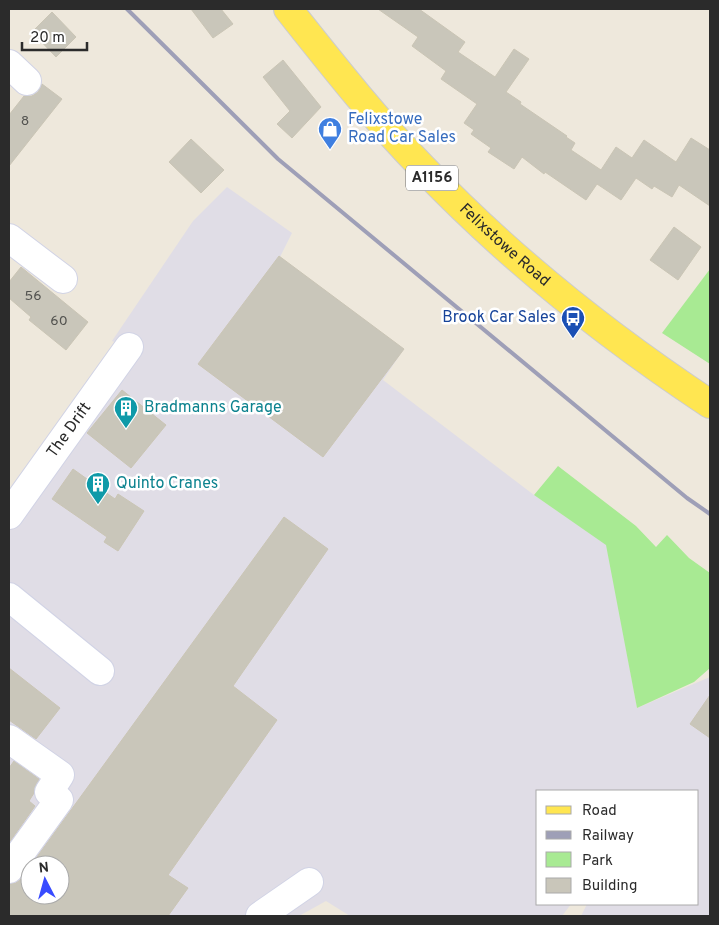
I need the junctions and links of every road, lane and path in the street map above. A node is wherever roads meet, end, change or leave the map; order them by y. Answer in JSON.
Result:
{"nodes":[{"id":1,"x":288,"y":9,"type":"edge"},
{"id":2,"x":9,"y":238,"type":"edge"},
{"id":3,"x":63,"y":279,"type":"dead end"},
{"id":4,"x":128,"y":347,"type":"dead end"},
{"id":5,"x":710,"y":404,"type":"edge"},
{"id":6,"x":9,"y":515,"type":"edge"},
{"id":7,"x":9,"y":597,"type":"edge"},
{"id":8,"x":100,"y":671,"type":"dead end"},
{"id":9,"x":9,"y":739,"type":"edge"},
{"id":10,"x":9,"y":869,"type":"edge"},
{"id":11,"x":309,"y":882,"type":"dead end"},
{"id":12,"x":260,"y":916,"type":"edge"}],
"edges":[{"from":1,"to":5,"type":"main road","name":"Felixstowe Road","number":"A1156"},
{"from":2,"to":3,"type":"street"},
{"from":4,"to":6,"type":"street","name":"The Drift"},
{"from":7,"to":8,"type":"street"},
{"from":9,"to":10,"type":"street"},
{"from":11,"to":12,"type":"street"}]}
